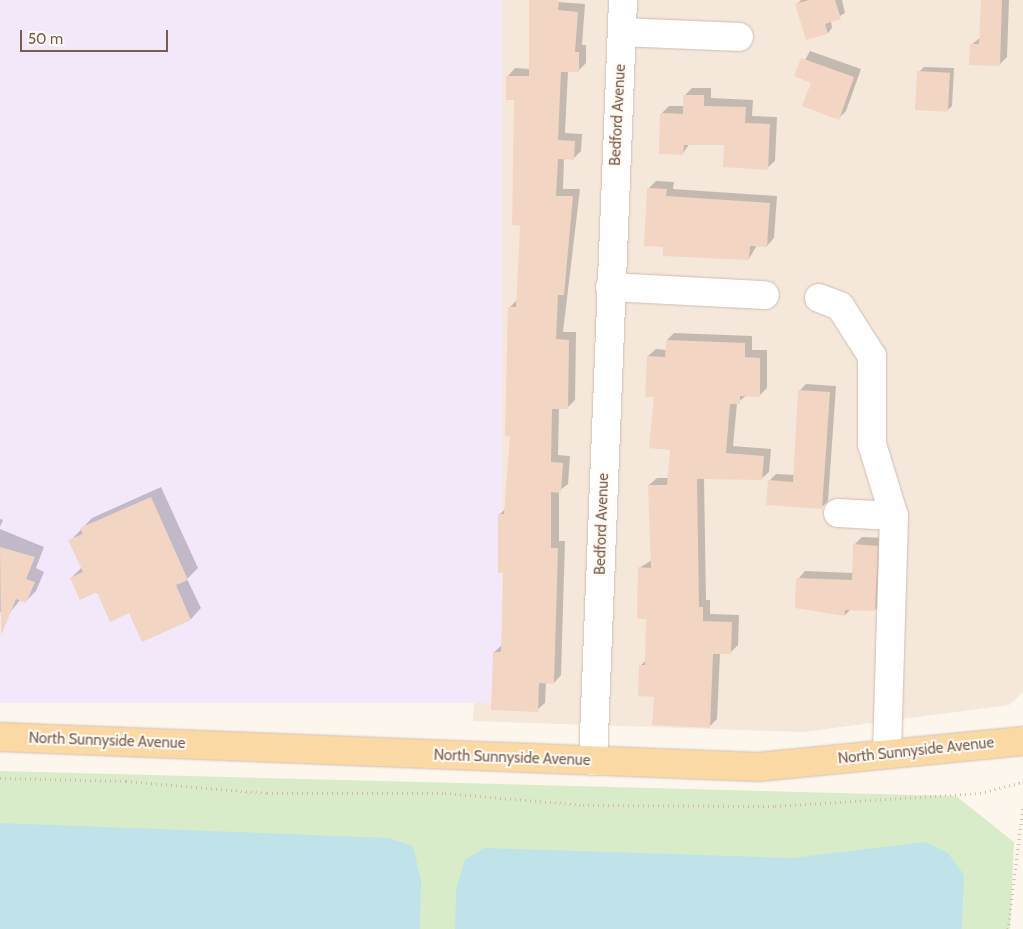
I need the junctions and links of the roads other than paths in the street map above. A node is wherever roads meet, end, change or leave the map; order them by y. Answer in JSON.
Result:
{"nodes":[{"id":1,"x":623,"y":0,"type":"edge"},
{"id":2,"x":622,"y":32,"type":"junction"},
{"id":3,"x":739,"y":37,"type":"dead end"},
{"id":4,"x":610,"y":287,"type":"junction"},
{"id":5,"x":764,"y":295,"type":"dead end"},
{"id":6,"x":819,"y":298,"type":"dead end"},
{"id":7,"x":838,"y":513,"type":"dead end"},
{"id":8,"x":894,"y":516,"type":"junction"},
{"id":9,"x":0,"y":737,"type":"edge"},
{"id":10,"x":1023,"y":741,"type":"edge"},
{"id":11,"x":887,"y":754,"type":"junction"},
{"id":12,"x":593,"y":761,"type":"junction"}],
"edges":[{"from":1,"to":2,"type":"street","name":"Bedford Avenue"},
{"from":2,"to":3,"type":"street"},
{"from":2,"to":4,"type":"street","name":"Bedford Avenue"},
{"from":4,"to":5,"type":"street"},
{"from":4,"to":12,"type":"street","name":"Bedford Avenue"},
{"from":6,"to":8,"type":"street"},
{"from":7,"to":8,"type":"street"},
{"from":8,"to":11,"type":"street"},
{"from":9,"to":12,"type":"main road","name":"North Sunnyside Avenue"},
{"from":10,"to":11,"type":"main road","name":"North Sunnyside Avenue"},
{"from":11,"to":12,"type":"main road","name":"North Sunnyside Avenue"}]}
